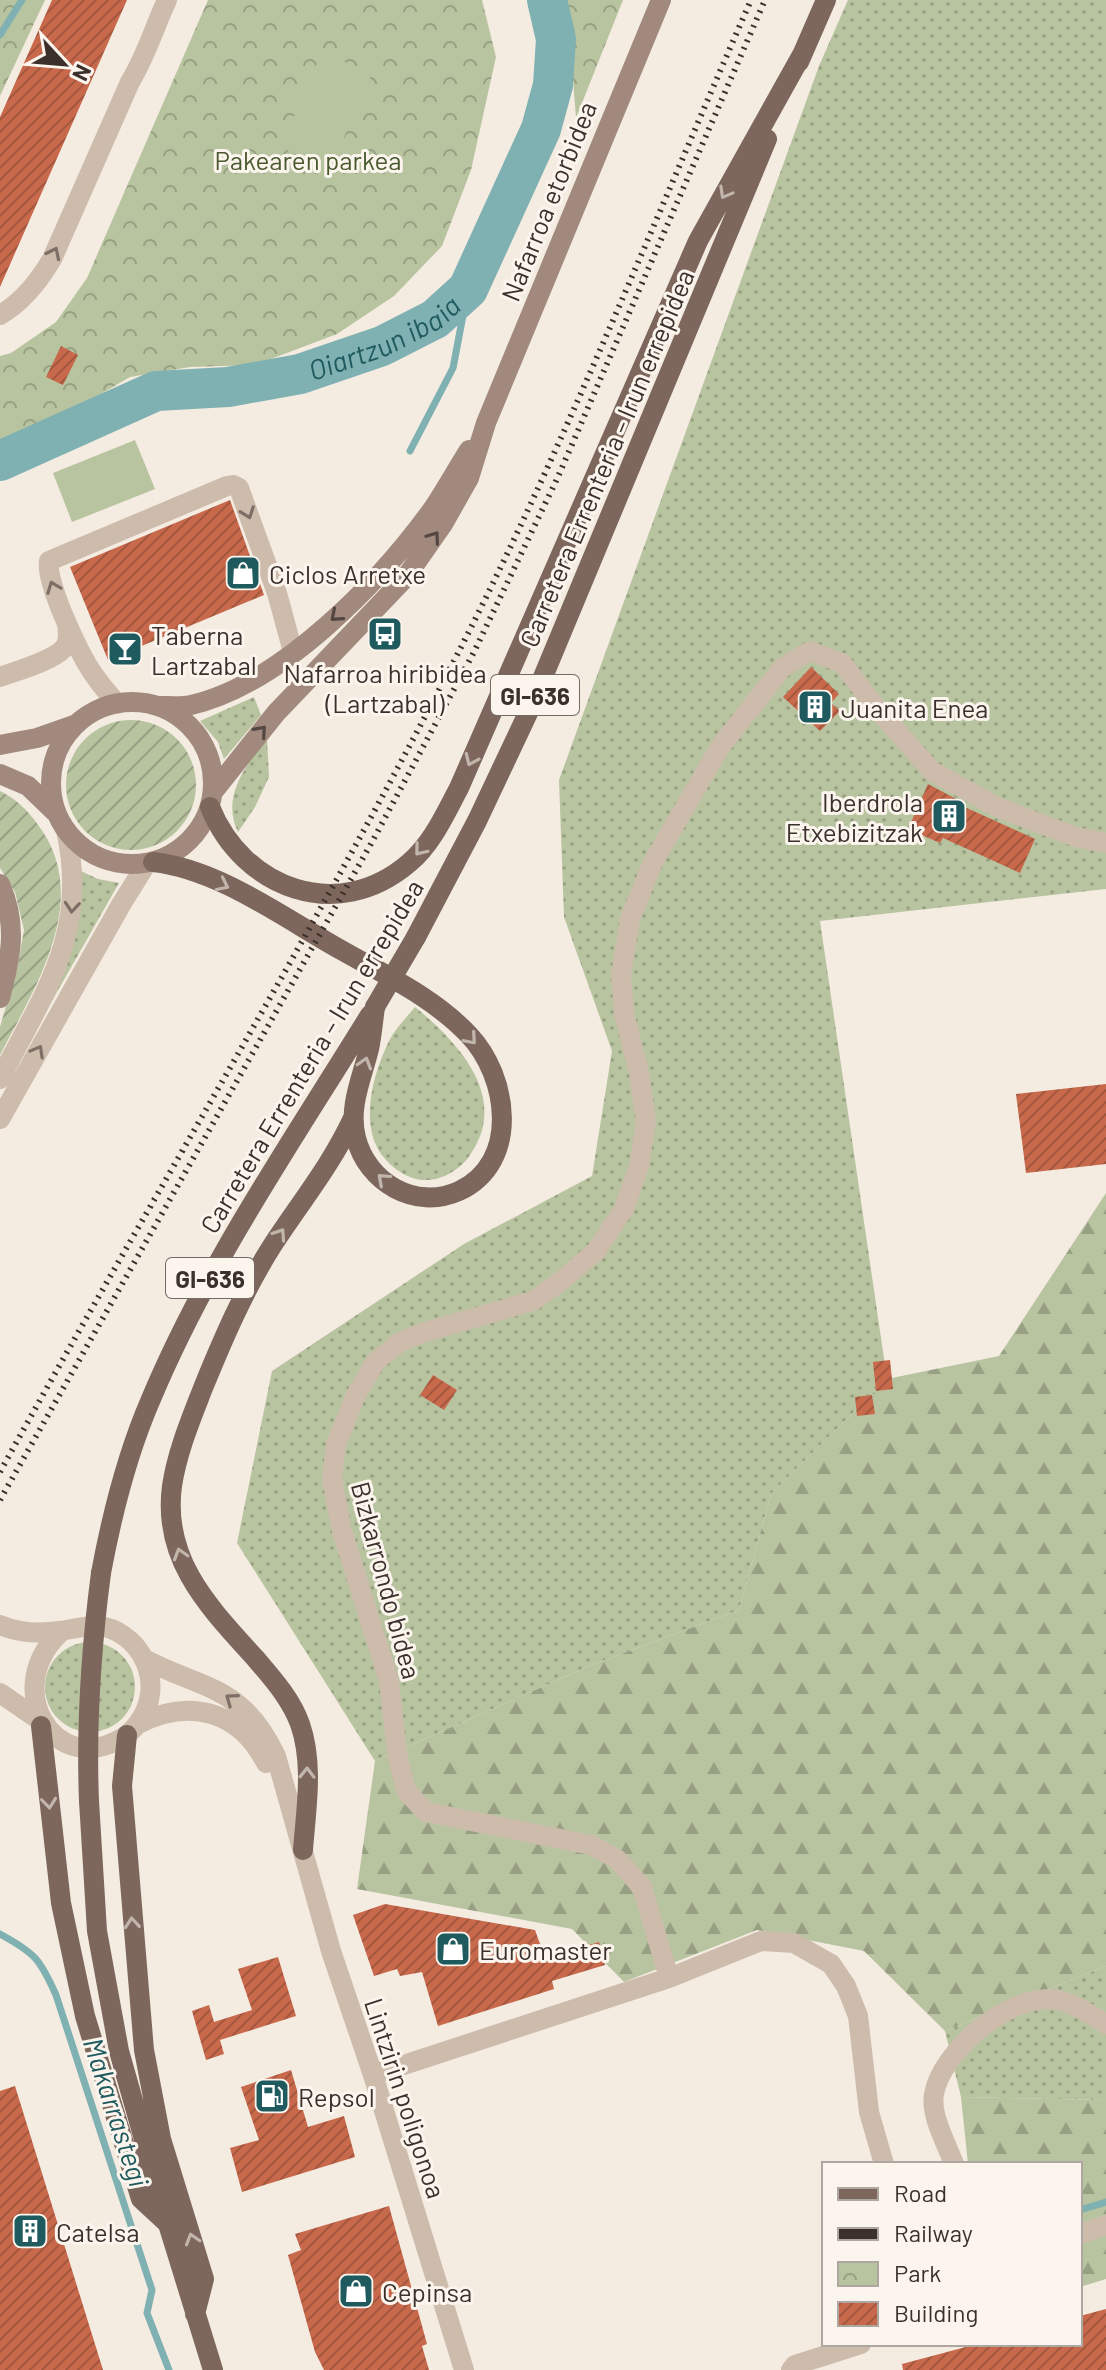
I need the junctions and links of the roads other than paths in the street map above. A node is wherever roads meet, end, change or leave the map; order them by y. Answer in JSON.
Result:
{"nodes":[{"id":1,"x":167,"y":0,"type":"edge"},
{"id":2,"x":661,"y":0,"type":"edge"},
{"id":3,"x":826,"y":0,"type":"edge"},
{"id":4,"x":804,"y":51,"type":"junction"},
{"id":5,"x":2,"y":314,"type":"edge"},
{"id":6,"x":486,"y":423,"type":"junction"},
{"id":7,"x":67,"y":623,"type":"junction"},
{"id":8,"x":293,"y":652,"type":"junction"},
{"id":9,"x":0,"y":677,"type":"edge"},
{"id":10,"x":117,"y":704,"type":"junction"},
{"id":11,"x":157,"y":706,"type":"junction"},
{"id":12,"x":77,"y":724,"type":"junction"},
{"id":13,"x":0,"y":745,"type":"edge"},
{"id":14,"x":0,"y":774,"type":"edge"},
{"id":15,"x":212,"y":800,"type":"junction"},
{"id":16,"x":62,"y":822,"type":"junction"},
{"id":17,"x":1106,"y":843,"type":"edge"},
{"id":18,"x":150,"y":863,"type":"junction"},
{"id":19,"x":0,"y":884,"type":"edge"},
{"id":20,"x":0,"y":998,"type":"edge"},
{"id":21,"x":375,"y":1007,"type":"junction"},
{"id":22,"x":0,"y":1079,"type":"edge"},
{"id":23,"x":353,"y":1118,"type":"junction"},
{"id":24,"x":0,"y":1119,"type":"edge"},
{"id":25,"x":0,"y":1625,"type":"edge"},
{"id":26,"x":62,"y":1631,"type":"junction"},
{"id":27,"x":144,"y":1659,"type":"junction"},
{"id":28,"x":0,"y":1693,"type":"edge"},
{"id":29,"x":38,"y":1722,"type":"junction"},
{"id":30,"x":132,"y":1730,"type":"junction"},
{"id":31,"x":302,"y":1846,"type":"junction"},
{"id":32,"x":669,"y":1978,"type":"junction"},
{"id":33,"x":1106,"y":2024,"type":"edge"},
{"id":34,"x":373,"y":2075,"type":"junction"},
{"id":35,"x":883,"y":2162,"type":"edge"},
{"id":36,"x":953,"y":2162,"type":"edge"},
{"id":37,"x":168,"y":2224,"type":"junction"},
{"id":38,"x":1106,"y":2225,"type":"edge"},
{"id":39,"x":1082,"y":2233,"type":"edge"},
{"id":40,"x":195,"y":2314,"type":"junction"},
{"id":41,"x":855,"y":2346,"type":"edge"},
{"id":42,"x":213,"y":2370,"type":"edge"},
{"id":43,"x":464,"y":2370,"type":"edge"},
{"id":44,"x":791,"y":2370,"type":"edge"}],
"edges":[{"from":5,"to":1,"type":"street","one_way":true},
{"from":2,"to":6,"type":"main road","name":"Nafarroa etorbidea"},
{"from":3,"to":4,"type":"main road","name":"Carretera Errenteria – Irun errepidea","number":"GI-636"},
{"from":4,"to":15,"type":"main road","one_way":true},
{"from":4,"to":21,"type":"main road","name":"Carretera Errenteria – Irun errepidea","number":"GI-636","bridge":true},
{"from":6,"to":8,"type":"main road","name":"Nafarroa etorbidea","one_way":true},
{"from":15,"to":6,"type":"main road","name":"Nafarroa etorbidea","one_way":true},
{"from":7,"to":8,"type":"street","one_way":true},
{"from":7,"to":9,"type":"street"},
{"from":7,"to":10,"type":"street"},
{"from":8,"to":11,"type":"main road","name":"Nafarroa etorbidea"},
{"from":10,"to":11,"type":"main road"},
{"from":10,"to":12,"type":"main road"},
{"from":11,"to":15,"type":"main road"},
{"from":12,"to":13,"type":"main road"},
{"from":12,"to":16,"type":"main road"},
{"from":14,"to":16,"type":"main road"},
{"from":15,"to":18,"type":"main road"},
{"from":16,"to":18,"type":"main road"},
{"from":16,"to":22,"type":"street","one_way":true},
{"from":17,"to":32,"type":"street","name":"Bizkarrondo bidea"},
{"from":18,"to":23,"type":"main road","one_way":true},
{"from":24,"to":18,"type":"street","one_way":true},
{"from":19,"to":20,"type":"main road"},
{"from":23,"to":21,"type":"main road","one_way":true},
{"from":21,"to":37,"type":"main road","name":"Carretera Errenteria – Irun errepidea","number":"GI-636","bridge":true},
{"from":31,"to":23,"type":"main road","one_way":true},
{"from":25,"to":26,"type":"street"},
{"from":26,"to":27,"type":"street"},
{"from":26,"to":29,"type":"street"},
{"from":27,"to":30,"type":"street"},
{"from":31,"to":27,"type":"street","name":"Lintzirin poligonoa","one_way":true},
{"from":28,"to":29,"type":"street"},
{"from":29,"to":30,"type":"street"},
{"from":29,"to":37,"type":"main road","one_way":true},
{"from":30,"to":31,"type":"street","name":"Lintzirin poligonoa"},
{"from":40,"to":30,"type":"main road","one_way":true},
{"from":31,"to":34,"type":"street","name":"Lintzirin poligonoa"},
{"from":32,"to":34,"type":"street"},
{"from":32,"to":35,"type":"street"},
{"from":33,"to":36,"type":"street"},
{"from":34,"to":43,"type":"street","name":"Lintzirin poligonoa"},
{"from":37,"to":40,"type":"main road","name":"Carretera Errenteria – Irun errepidea","number":"GI-636"},
{"from":38,"to":39,"type":"street"},
{"from":40,"to":42,"type":"main road","name":"Carretera Errenteria – Irun errepidea","number":"GI-636"},
{"from":41,"to":44,"type":"street"}]}
